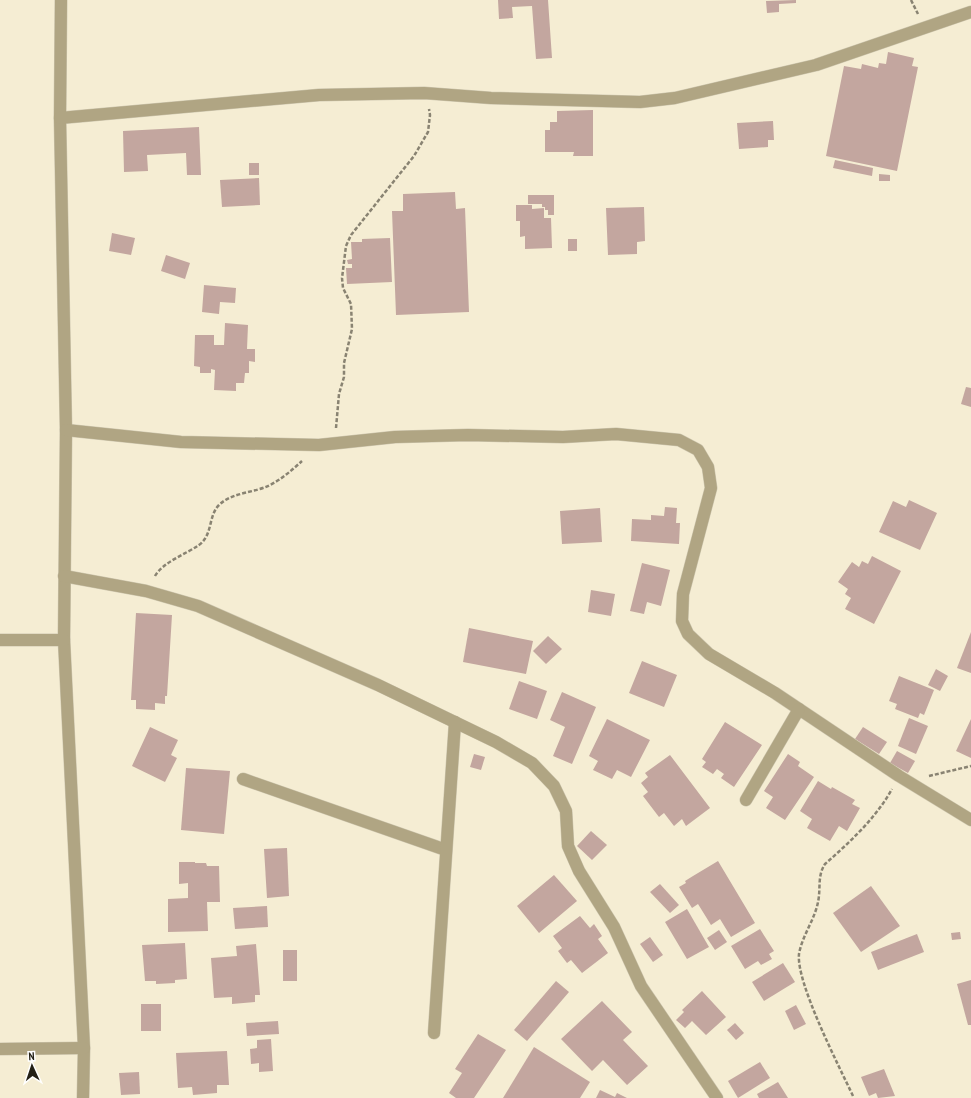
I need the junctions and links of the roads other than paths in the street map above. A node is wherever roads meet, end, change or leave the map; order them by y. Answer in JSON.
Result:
{"nodes":[{"id":1,"x":61,"y":0,"type":"edge"},
{"id":2,"x":971,"y":12,"type":"edge"},
{"id":3,"x":60,"y":118,"type":"junction"},
{"id":4,"x":66,"y":430,"type":"junction"},
{"id":5,"x":64,"y":576,"type":"junction"},
{"id":6,"x":0,"y":640,"type":"edge"},
{"id":7,"x":64,"y":640,"type":"junction"},
{"id":8,"x":799,"y":709,"type":"junction"},
{"id":9,"x":455,"y":722,"type":"junction"},
{"id":10,"x":243,"y":778,"type":"dead end"},
{"id":11,"x":746,"y":800,"type":"dead end"},
{"id":12,"x":971,"y":820,"type":"edge"},
{"id":13,"x":446,"y":850,"type":"junction"},
{"id":14,"x":434,"y":1033,"type":"dead end"},
{"id":15,"x":84,"y":1048,"type":"junction"},
{"id":16,"x":0,"y":1049,"type":"edge"},
{"id":17,"x":83,"y":1098,"type":"edge"},
{"id":18,"x":717,"y":1098,"type":"edge"}],
"edges":[{"from":1,"to":3,"type":"street"},
{"from":2,"to":3,"type":"street"},
{"from":3,"to":4,"type":"street"},
{"from":4,"to":5,"type":"street"},
{"from":4,"to":8,"type":"street"},
{"from":5,"to":7,"type":"street"},
{"from":5,"to":9,"type":"street"},
{"from":6,"to":7,"type":"street"},
{"from":7,"to":15,"type":"street"},
{"from":8,"to":11,"type":"street"},
{"from":8,"to":12,"type":"street"},
{"from":9,"to":13,"type":"street"},
{"from":9,"to":18,"type":"street"},
{"from":10,"to":13,"type":"street"},
{"from":13,"to":14,"type":"street"},
{"from":15,"to":16,"type":"street"},
{"from":15,"to":17,"type":"street"}]}
